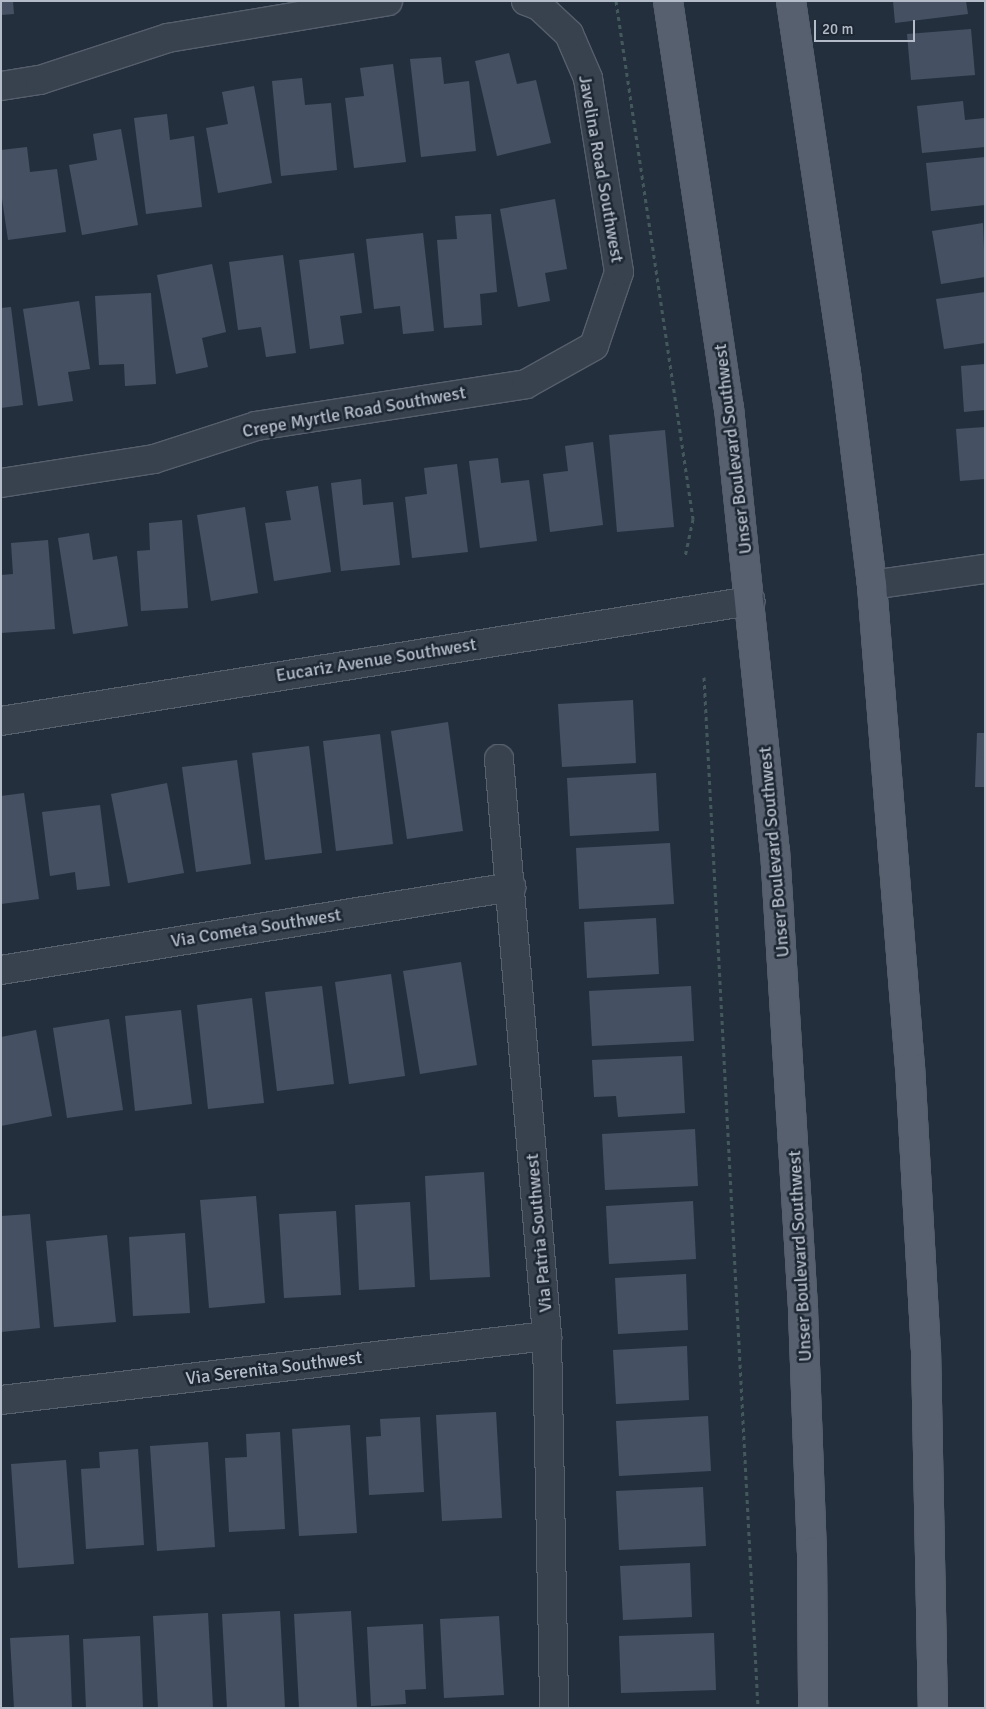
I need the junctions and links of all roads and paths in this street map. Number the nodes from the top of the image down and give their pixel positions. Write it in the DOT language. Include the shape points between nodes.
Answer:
graph roads {
  1 [pos="388,1"];
  2 [pos="526,1"];
  3 [pos="616,1"];
  4 [pos="668,1"];
  5 [pos="790,1"];
  6 [pos="1,86"];
  7 [pos="619,272"];
  8 [pos="1,483"];
  9 [pos="685,557"];
  10 [pos="985,568"];
  11 [pos="872,585"];
  12 [pos="750,601"];
  13 [pos="704,678"];
  14 [pos="1,721"];
  15 [pos="498,759"];
  16 [pos="511,887"];
  17 [pos="1,970"];
  18 [pos="547,1336"];
  19 [pos="1,1400"];
  20 [pos="554,1708"];
  21 [pos="758,1708"];
  22 [pos="813,1708"];
  23 [pos="933,1708"];
  1 -- 6 [label="street" via="168,38 40,80"];
  2 -- 7 [label="street, Javelina Road Southwest" via="539,6 569,34 588,78"];
  3 -- 9 [label="path" via="693,519"];
  4 -- 12 [label="main road, Unser Boulevard Southwest" via="729,408"];
  5 -- 11 [label="main road" via="846,373"];
  7 -- 8 [label="street, Crepe Myrtle Road Southwest" via="594,346 526,384 256,426 154,459"];
  10 -- 11 [label="street"];
  11 -- 23 [label="main road" via="910,1066 925,1330"];
  12 -- 14 [label="street, Eucariz Avenue Southwest"];
  12 -- 22 [label="main road, Unser Boulevard Southwest" via="775,850 790,1058 812,1552"];
  13 -- 21 [label="path"];
  15 -- 16 [label="street, Via Patria Southwest"];
  16 -- 17 [label="street, Via Cometa Southwest"];
  16 -- 18 [label="street, Via Patria Southwest"];
  18 -- 19 [label="street, Via Serenita Southwest"];
  18 -- 20 [label="street, Via Patria Southwest"];
}
